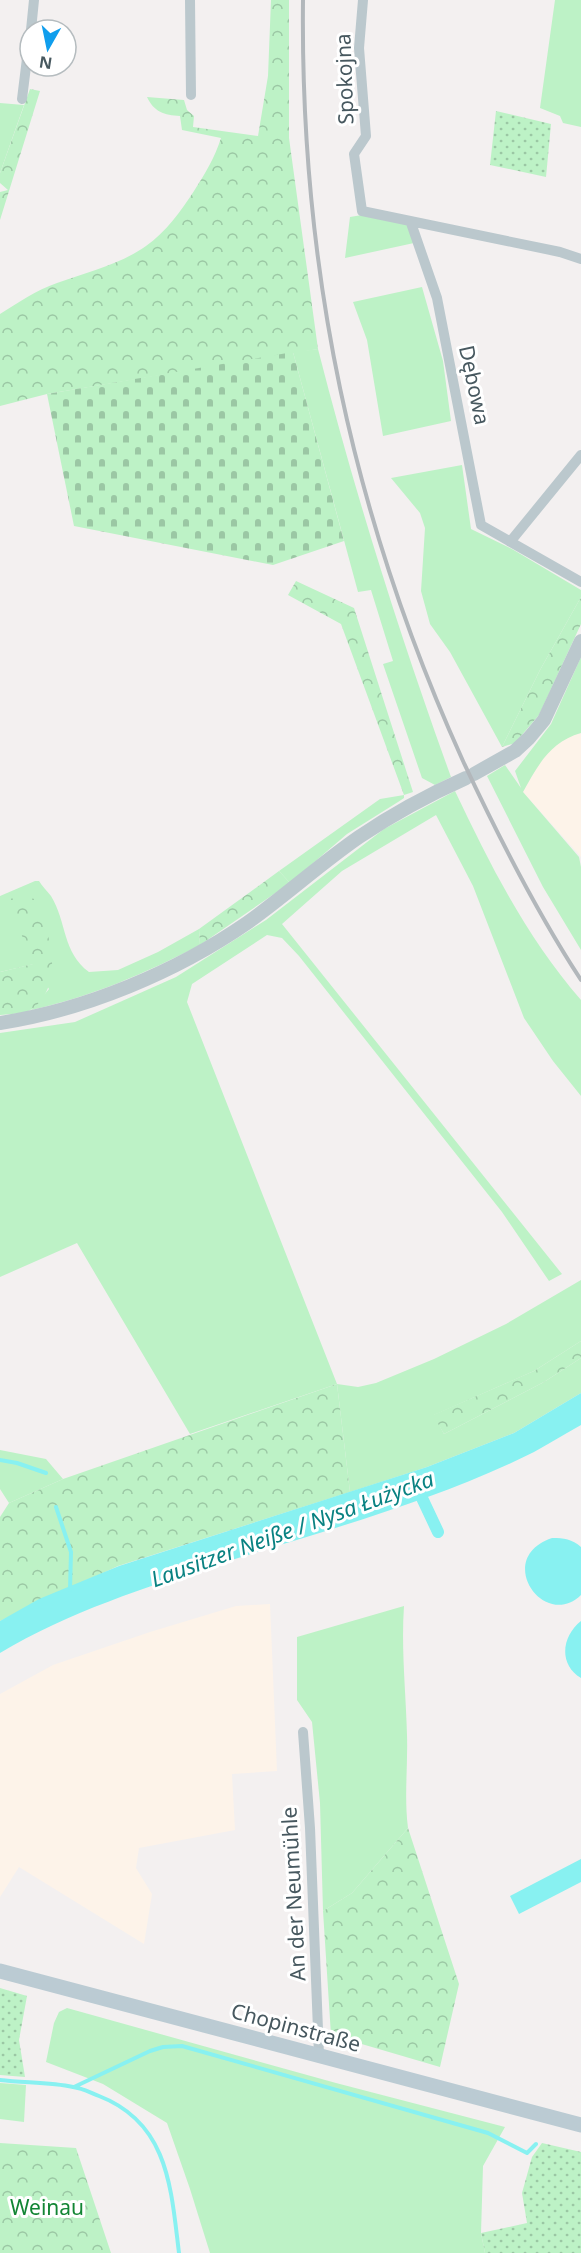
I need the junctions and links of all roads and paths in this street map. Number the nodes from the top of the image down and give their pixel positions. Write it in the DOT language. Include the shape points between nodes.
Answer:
graph roads {
  1 [pos="34,0"];
  2 [pos="190,0"];
  3 [pos="363,0"];
  4 [pos="32,18"];
  5 [pos="25,78"];
  6 [pos="191,95"];
  7 [pos="22,99"];
  8 [pos="411,223"];
  9 [pos="581,259"];
  10 [pos="581,454"];
  11 [pos="510,542"];
  12 [pos="581,582"];
  13 [pos="581,641"];
  14 [pos="0,1023"];
  15 [pos="303,1732"];
  16 [pos="0,1971"];
  17 [pos="319,2055"];
  18 [pos="581,2126"];
  1 -- 4 [label="street"];
  2 -- 6 [label="street"];
  3 -- 8 [label="street, Spokojna" via="359,48 366,136 354,154 362,211"];
  5 -- 7 [label="street"];
  8 -- 9 [label="street"];
  8 -- 11 [label="street, Dębowa" via="437,298 482,525"];
  10 -- 11 [label="street"];
  11 -- 12 [label="street, Dębowa"];
  13 -- 14 [label="street" via="544,720 515,751 421,798 358,838 246,923 183,961 110,993 33,1018"];
  15 -- 17 [label="street, An der Neumühle"];
  16 -- 17 [label="main road, Chopinstraße"];
  17 -- 18 [label="main road, Chopinstraße"];
}
